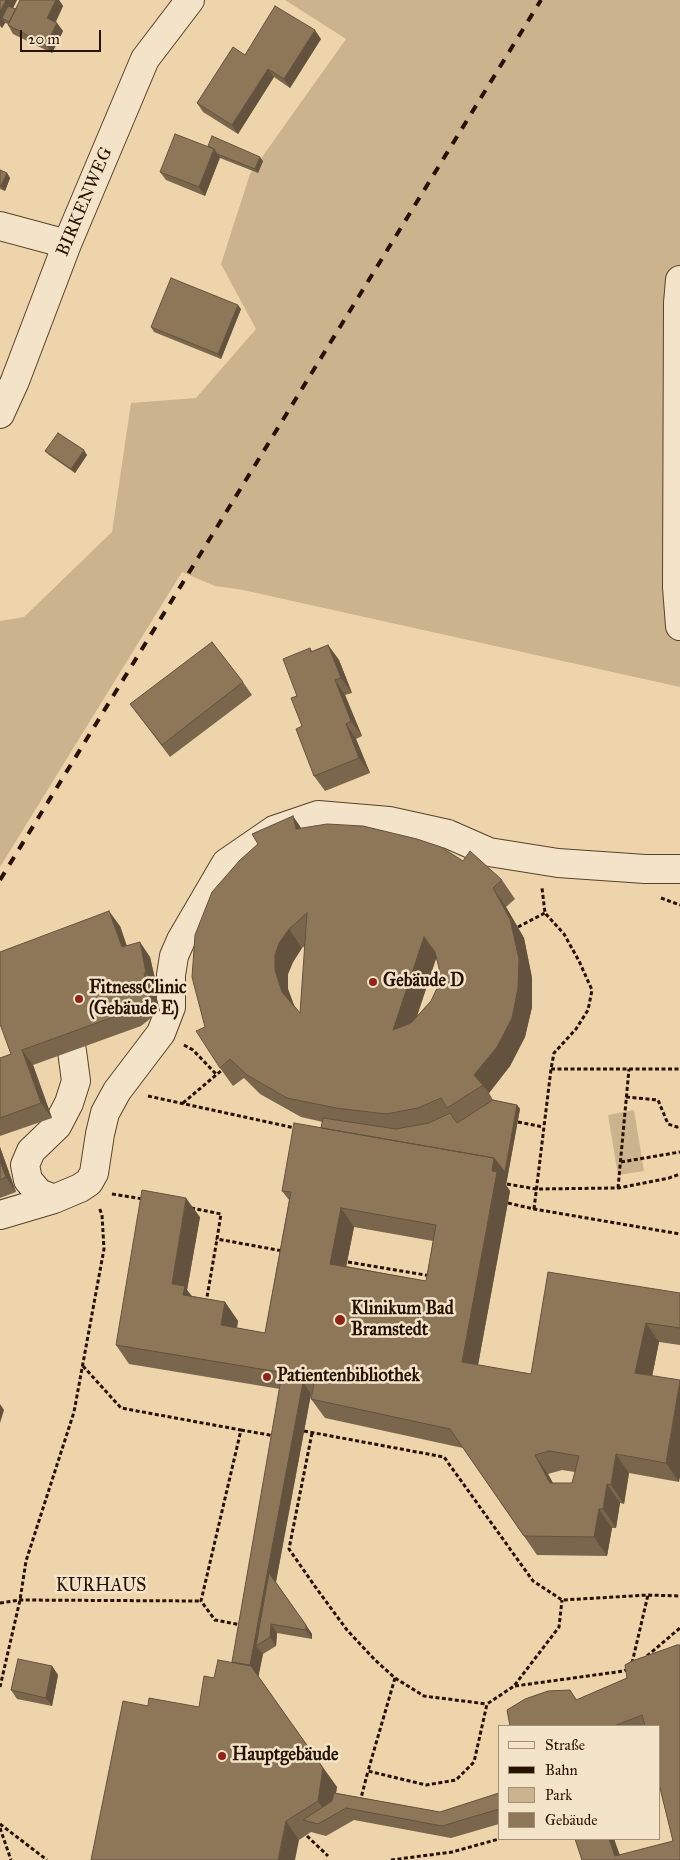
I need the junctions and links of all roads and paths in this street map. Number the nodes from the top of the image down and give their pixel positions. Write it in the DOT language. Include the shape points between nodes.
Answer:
graph roads {
  1 [pos="190,0"];
  2 [pos="0,226"];
  3 [pos="67,244"];
  4 [pos="680,280"];
  5 [pos="0,414"];
  6 [pos="680,626"];
  7 [pos="680,869"];
  8 [pos="543,898"];
  9 [pos="545,913"];
  10 [pos="518,927"];
  11 [pos="162,1032"];
  12 [pos="72,1051"];
  13 [pos="551,1069"];
  14 [pos="629,1069"];
  15 [pos="680,1069"];
  16 [pos="222,1070"];
  17 [pos="216,1075"];
  18 [pos="117,1091"];
  19 [pos="626,1097"];
  20 [pos="183,1103"];
  21 [pos="518,1122"];
  22 [pos="680,1126"];
  23 [pos="544,1127"];
  24 [pos="296,1128"];
  25 [pos="680,1152"];
  26 [pos="621,1162"];
  27 [pos="680,1174"];
  28 [pos="506,1184"];
  29 [pos="90,1186"];
  30 [pos="536,1188"];
  31 [pos="618,1188"];
  32 [pos="54,1199"];
  33 [pos="146,1200"];
  34 [pos="508,1203"];
  35 [pos="184,1207"];
  36 [pos="534,1209"];
  37 [pos="0,1215"];
  38 [pos="680,1234"];
  39 [pos="217,1239"];
  40 [pos="288,1251"];
  41 [pos="348,1262"];
  42 [pos="437,1277"];
  43 [pos="206,1305"];
  44 [pos="83,1365"];
  45 [pos="241,1430"];
  46 [pos="304,1431"];
  47 [pos="312,1433"];
  48 [pos="282,1438"];
  49 [pos="648,1595"];
  50 [pos="680,1596"];
  51 [pos="20,1600"];
  52 [pos="562,1600"];
  53 [pos="201,1601"];
  54 [pos="0,1603"];
  55 [pos="249,1627"];
  56 [pos="680,1628"];
  57 [pos="646,1657"];
  58 [pos="638,1662"];
  59 [pos="631,1667"];
  60 [pos="636,1672"];
  61 [pos="395,1678"];
  62 [pos="514,1686"];
  63 [pos="0,1687"];
  64 [pos="487,1704"];
  65 [pos="368,1771"];
  66 [pos="358,1808"];
  67 [pos="0,1824"];
  68 [pos="0,1828"];
  69 [pos="307,1836"];
  70 [pos="498,1839"];
  71 [pos="328,1856"];
  72 [pos="11,1860"];
  73 [pos="46,1860"];
  74 [pos="391,1860"];
  1 -- 3 [label="street, BIRKENWEG" via="145,59"];
  2 -- 3 [label="street"];
  3 -- 5 [label="street, BIRKENWEG"];
  4 -- 6 [label="street" via="676,587"];
  7 -- 11 [label="street" via="558,863 489,852 448,834 389,821 318,815 274,830 226,863 174,956 171,1007"];
  8 -- 9 [label="path"];
  9 -- 10 [label="path"];
  9 -- 13 [label="path" via="564,934 592,990 588,1010 576,1029 554,1052"];
  11 -- 17 [label="path" via="193,1050"];
  11 -- 18 [label="street"];
  12 -- 32 [label="street" via="76,1081 70,1103 57,1126 31,1151 25,1165 28,1180 39,1193"];
  13 -- 14 [label="path"];
  13 -- 23 [label="path"];
  14 -- 15 [label="path"];
  14 -- 19 [label="path"];
  16 -- 17 [label="path"];
  17 -- 20 [label="path"];
  18 -- 20 [label="path"];
  18 -- 29 [label="street" via="105,1113"];
  19 -- 22 [label="path" via="658,1100 668,1124"];
  19 -- 26 [label="path"];
  20 -- 24 [label="path"];
  21 -- 23 [label="path"];
  23 -- 30 [label="path"];
  25 -- 26 [label="path"];
  26 -- 31 [label="path"];
  27 -- 31 [label="path"];
  28 -- 30 [label="path"];
  29 -- 32 [label="street"];
  29 -- 33 [label="path"];
  29 -- 44 [label="path" via="102,1214 104,1249"];
  30 -- 31 [label="path"];
  30 -- 36 [label="path"];
  32 -- 37 [label="street"];
  34 -- 36 [label="path"];
  35 -- 39 [label="path" via="221,1214"];
  36 -- 38 [label="path"];
  39 -- 40 [label="path"];
  39 -- 43 [label="path"];
  41 -- 42 [label="path"];
  44 -- 45 [label="path" via="121,1408"];
  44 -- 51 [label="path" via="74,1412 26,1561"];
  45 -- 48 [label="path"];
  45 -- 53 [label="path"];
  46 -- 47 [label="path"];
  47 -- 52 [label="path" via="444,1457 533,1580"];
  47 -- 61 [label="path" via="289,1549 347,1630"];
  49 -- 50 [label="path"];
  49 -- 52 [label="path"];
  49 -- 59 [label="path"];
  51 -- 53 [label="path, KURHAUS"];
  51 -- 54 [label="path, KURHAUS"];
  51 -- 63 [label="path"];
  52 -- 62 [label="path" via="559,1627"];
  53 -- 55 [label="path" via="216,1620"];
  56 -- 57 [label="path"];
  58 -- 59 [label="path"];
  59 -- 60 [label="path"];
  59 -- 62 [label="path" via="624,1671"];
  61 -- 64 [label="path" via="424,1696"];
  61 -- 65 [label="path"];
  62 -- 64 [label="path"];
  64 -- 65 [label="path" via="474,1762 456,1780 426,1785"];
  65 -- 66 [label="path"];
  67 -- 73 [label="path"];
  68 -- 72 [label="path"];
  69 -- 71 [label="path"];
  70 -- 74 [label="path" via="452,1852"];
}
